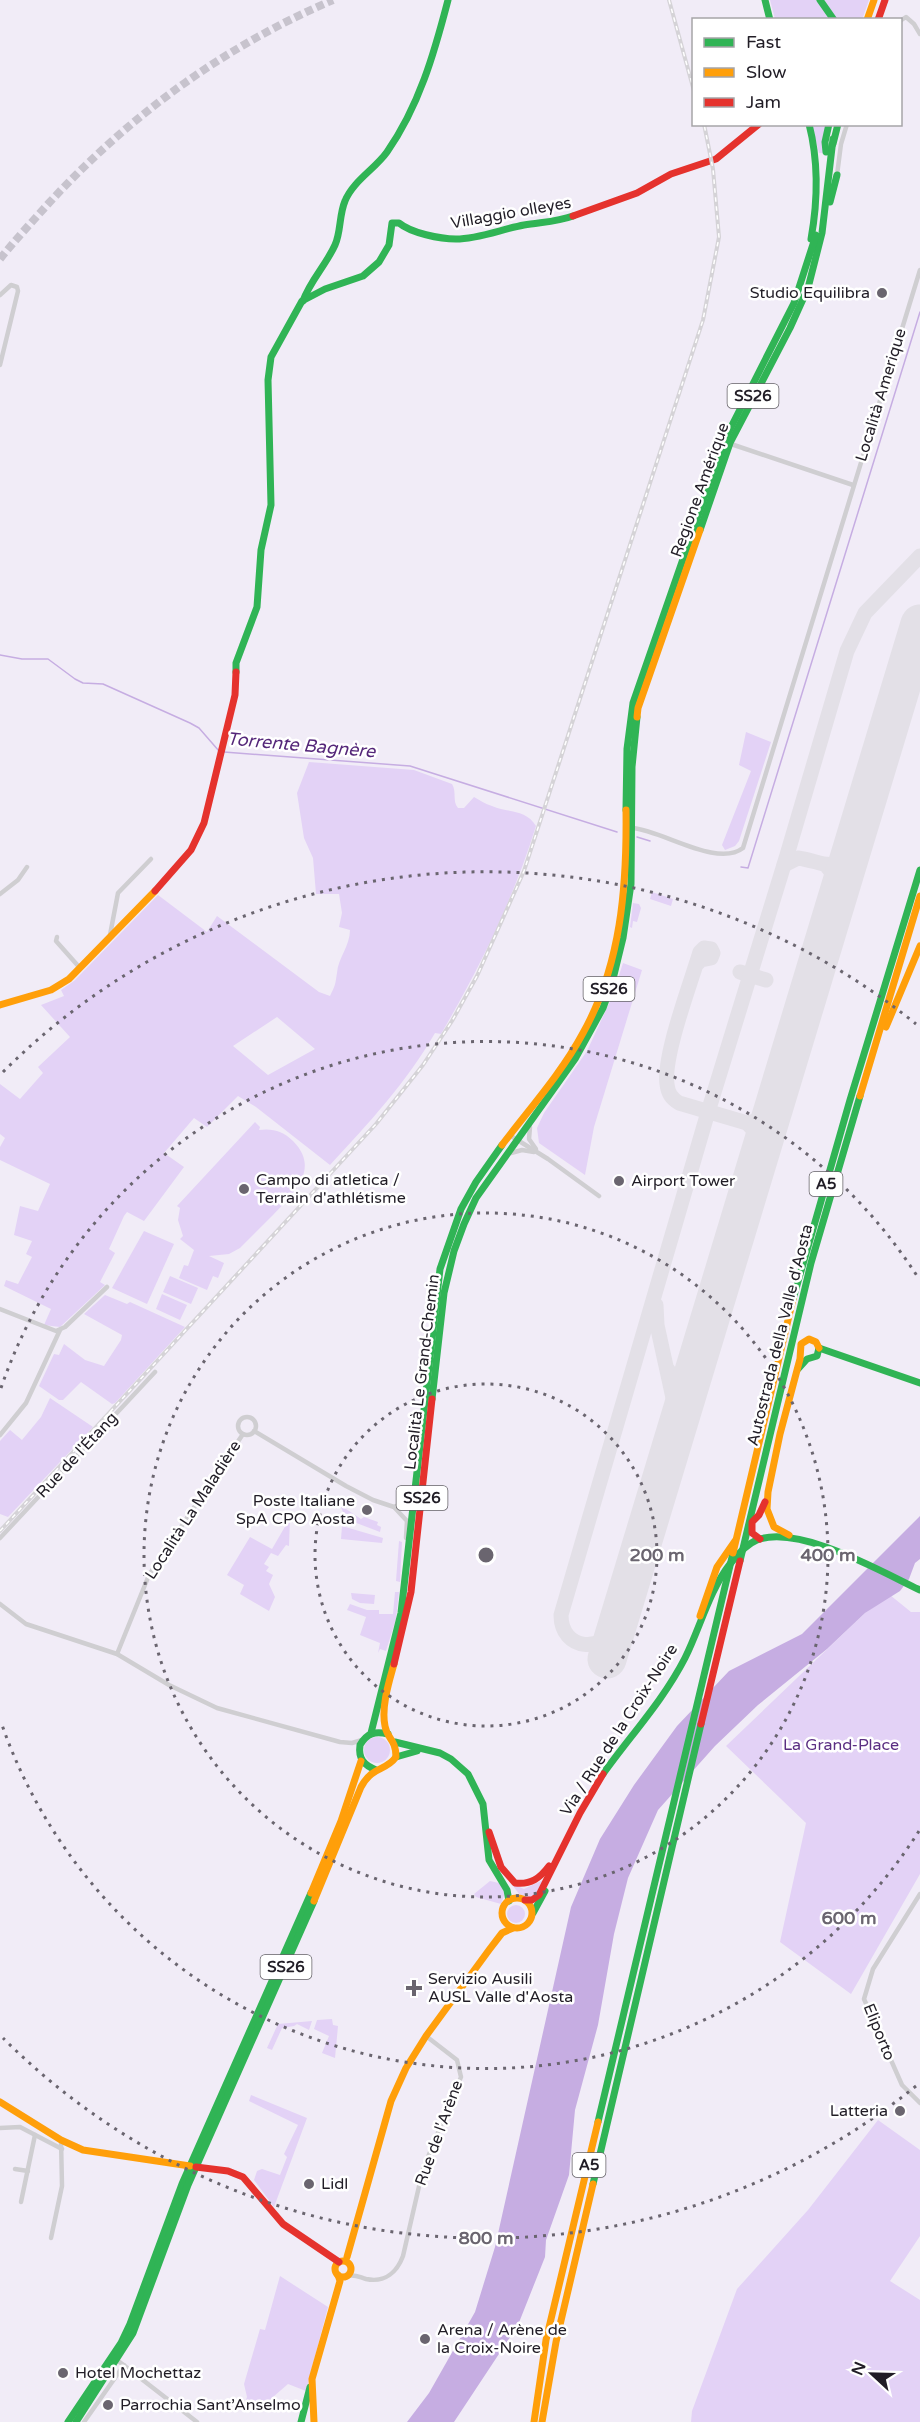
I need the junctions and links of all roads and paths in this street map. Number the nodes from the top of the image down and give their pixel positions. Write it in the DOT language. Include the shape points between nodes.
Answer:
graph roads {
  1 [pos="448,0"];
  2 [pos="765,0"];
  3 [pos="820,0"];
  4 [pos="874,0"];
  5 [pos="885,0"];
  6 [pos="770,18"];
  7 [pos="833,18"];
  8 [pos="868,18"];
  9 [pos="879,18"];
  10 [pos="902,20"];
  11 [pos="920,34"];
  12 [pos="757,126"];
  13 [pos="809,126"];
  14 [pos="833,126"];
  15 [pos="834,126"];
  16 [pos="846,126"];
  17 [pos="837,175"];
  18 [pos="819,247"];
  19 [pos="920,270"];
  20 [pos="803,279"];
  21 [pos="0,295"];
  22 [pos="303,301"];
  23 [pos="0,365"];
  24 [pos="727,442"];
  25 [pos="853,485"];
  26 [pos="632,828"];
  27 [pos="629,840"];
  28 [pos="150,859"];
  29 [pos="27,867"];
  30 [pos="920,870"];
  31 [pos="0,894"];
  32 [pos="920,896"];
  33 [pos="57,937"];
  34 [pos="110,938"];
  35 [pos="920,946"];
  36 [pos="80,968"];
  37 [pos="0,1005"];
  38 [pos="855,1112"];
  39 [pos="532,1119"];
  40 [pos="514,1137"];
  41 [pos="540,1154"];
  42 [pos="503,1159"];
  43 [pos="599,1196"];
  44 [pos="107,1287"];
  45 [pos="0,1309"];
  46 [pos="60,1330"];
  47 [pos="818,1352"];
  48 [pos="804,1357"];
  49 [pos="155,1372"];
  50 [pos="920,1383"];
  51 [pos="254,1431"];
  52 [pos="243,1434"];
  53 [pos="0,1435"];
  54 [pos="416,1475"];
  55 [pos="768,1492"];
  56 [pos="394,1507"];
  57 [pos="757,1517"];
  58 [pos="770,1519"];
  59 [pos="774,1527"];
  60 [pos="751,1528"];
  61 [pos="769,1536"];
  62 [pos="0,1538"];
  63 [pos="798,1538"];
  64 [pos="760,1539"];
  65 [pos="407,1562"];
  66 [pos="920,1590"];
  67 [pos="0,1604"];
  68 [pos="696,1634"];
  69 [pos="117,1654"];
  70 [pos="371,1733"];
  71 [pos="388,1734"];
  72 [pos="362,1740"];
  73 [pos="395,1742"];
  74 [pos="347,1743"];
  75 [pos="422,1750"];
  76 [pos="359,1753"];
  77 [pos="396,1757"];
  78 [pos="362,1761"];
  79 [pos="376,1770"];
  80 [pos="488,1830"];
  81 [pos="564,1841"];
  82 [pos="556,1858"];
  83 [pos="920,1894"];
  84 [pos="523,1899"];
  85 [pos="509,1901"];
  86 [pos="652,1908"];
  87 [pos="533,1914"];
  88 [pos="504,1921"];
  89 [pos="513,1928"];
  90 [pos="502,1933"];
  91 [pos="426,2036"];
  92 [pos="0,2102"];
  93 [pos="920,2103"];
  94 [pos="0,2128"];
  95 [pos="35,2134"];
  96 [pos="62,2140"];
  97 [pos="62,2150"];
  98 [pos="193,2166"];
  99 [pos="15,2169"];
  100 [pos="28,2172"];
  101 [pos="21,2202"];
  102 [pos="51,2238"];
  103 [pos="344,2269"];
  104 [pos="117,2360"];
  105 [pos="124,2365"];
  106 [pos="312,2379"];
  107 [pos="68,2422"];
  108 [pos="76,2422"];
  109 [pos="84,2422"];
  110 [pos="197,2422"];
  111 [pos="301,2422"];
  112 [pos="314,2422"];
  113 [pos="534,2422"];
  114 [pos="542,2422"];
  1 -- 22 [label="main road" via="433,58 416,101 386,153 345,200 335,245"];
  2 -- 6 [label="main road"];
  3 -- 7 [label="main road"];
  4 -- 8 [label="main road"];
  5 -- 9 [label="main road"];
  10 -- 11 [label="street" via="906,17"];
  12 -- 22 [label="main road, Villaggio olleyes" via="716,159 561,221 456,239 392,223 389,245 379,262 363,276"];
  13 -- 20 [label="main road" via="816,153 816,185"];
  14 -- 20 [label="main road" via="825,141 817,233"];
  15 -- 18 [label="main road, Regione Amérique / SS26"];
  16 -- 17 [label="street"];
  17 -- 18 [label="main road" via="827,228"];
  18 -- 24 [label="main road, Regione Amérique / SS26" via="808,288 789,331"];
  19 -- 25 [label="street, Località Amerique"];
  20 -- 24 [label="main road, Regione Amérique / SS26"];
  21 -- 23 [label="street" via="11,285 17,287"];
  22 -- 34 [label="main road" via="293,314 269,369 271,505 261,550 260,590 236,663 235,695 204,823 191,850"];
  24 -- 25 [label="street"];
  24 -- 26 [label="main road, Regione Amérique / SS26" via="638,708 633,745"];
  24 -- 27 [label="main road, Regione Amérique / SS26" via="633,703 624,761"];
  25 -- 26 [label="street, Località Amerique" via="743,848 729,854 712,853"];
  26 -- 27 [label="main road, Regione Amérique / SS26"];
  27 -- 39 [label="main road, Località Le Grand-Chemin / SS26" via="632,873 628,911 603,1008 575,1059"];
  27 -- 40 [label="main road, Località Le Grand-Chemin / SS26" via="622,903 610,964 597,1003 567,1061"];
  28 -- 34 [label="street" via="118,893"];
  29 -- 31 [label="street"];
  30 -- 86 [label="main road, A5" via="792,1302"];
  32 -- 38 [label="main road, A5"];
  33 -- 36 [label="street" via="56,941"];
  34 -- 36 [label="main road"];
  35 -- 38 [label="main road, A5"];
  36 -- 37 [label="main road" via="51,990"];
  38 -- 86 [label="main road, Autostrada della Valle d'Aosta / A5" via="811,1263"];
  39 -- 40 [label="main road, Località Le Grand-Chemin / SS26"];
  39 -- 41 [label="street" via="529,1138"];
  40 -- 41 [label="street"];
  40 -- 42 [label="main road, Località Le Grand-Chemin / SS26"];
  40 -- 54 [label="main road, Località Le Grand-Chemin / SS26" via="481,1176 461,1208 440,1269"];
  41 -- 42 [label="street" via="516,1150"];
  41 -- 43 [label="street"];
  42 -- 71 [label="main road, Località Le Grand-Chemin / SS26" via="465,1218 446,1280 408,1616 385,1707"];
  44 -- 46 [label="street"];
  45 -- 46 [label="street" via="46,1329"];
  46 -- 53 [label="street" via="26,1403"];
  47 -- 48 [label="main road"];
  47 -- 48 [label="main road" via="814,1341 804,1340 799,1346"];
  47 -- 50 [label="main road"];
  48 -- 55 [label="main road" via="795,1373"];
  49 -- 62 [label="street, Rue de l'Étang"];
  51 -- 52 [label="street"];
  51 -- 52 [label="street" via="254,1420 246,1418 238,1426"];
  51 -- 56 [label="street, Località La Maladière" via="346,1486"];
  52 -- 69 [label="street, Località La Maladière" via="149,1575"];
  54 -- 56 [label="street" via="407,1501"];
  54 -- 65 [label="main road, Località Le Grand-Chemin / SS26"];
  55 -- 57 [label="main road"];
  55 -- 58 [label="main road"];
  56 -- 65 [label="street" via="407,1521"];
  57 -- 58 [label="main road"];
  57 -- 60 [label="main road"];
  58 -- 59 [label="main road"];
  59 -- 61 [label="main road"];
  59 -- 63 [label="main road"];
  60 -- 64 [label="main road"];
  60 -- 68 [label="main road, Via / Rue de la Croix-Noire" via="719,1559"];
  61 -- 63 [label="main road"];
  61 -- 64 [label="main road"];
  63 -- 66 [label="main road"];
  64 -- 68 [label="main road, Via / Rue de la Croix-Noire" via="721,1574"];
  65 -- 70 [label="main road, Località Le Grand-Chemin / SS26" via="401,1613"];
  67 -- 69 [label="street" via="26,1624"];
  68 -- 81 [label="main road, Via / Rue de la Croix-Noire" via="672,1681 617,1753"];
  69 -- 74 [label="street" via="217,1708"];
  70 -- 71 [label="main road"];
  70 -- 72 [label="main road"];
  71 -- 73 [label="main road"];
  72 -- 74 [label="street"];
  72 -- 76 [label="main road"];
  73 -- 75 [label="main road"];
  73 -- 77 [label="main road"];
  74 -- 76 [label="street"];
  75 -- 77 [label="main road"];
  75 -- 80 [label="main road" via="452,1759 470,1774 480,1794"];
  76 -- 78 [label="main road"];
  77 -- 79 [label="main road" via="387,1767"];
  78 -- 79 [label="main road"];
  78 -- 98 [label="main road, SS26" via="314,1886"];
  79 -- 98 [label="main road, SS26" via="359,1790 304,1927"];
  80 -- 82 [label="main road" via="501,1867 515,1883 540,1878"];
  80 -- 84 [label="main road" via="498,1869"];
  80 -- 85 [label="main road" via="491,1868 507,1891"];
  81 -- 82 [label="main road, Via / Rue de la Croix-Noire"];
  81 -- 87 [label="main road, Via / Rue de la Croix-Noire"];
  82 -- 84 [label="main road, Via / Rue de la Croix-Noire" via="539,1894 532,1900"];
  83 -- 93 [label="street, Eliporto" via="873,1970 864,1999 902,2085"];
  84 -- 85 [label="main road"];
  84 -- 87 [label="main road"];
  85 -- 88 [label="main road" via="502,1912"];
  86 -- 113 [label="main road, A5" via="546,2340"];
  86 -- 114 [label="main road, A5" via="556,2342"];
  87 -- 89 [label="main road" via="526,1926"];
  88 -- 89 [label="main road"];
  88 -- 90 [label="main road"];
  89 -- 90 [label="main road"];
  90 -- 91 [label="main road"];
  91 -- 103 [label="main road" via="392,2099"];
  91 -- 103 [label="street, Rue de l'Arène" via="458,2060 461,2077 423,2169 398,2268 390,2276 369,2280"];
  92 -- 96 [label="main road"];
  94 -- 95 [label="street" via="20,2127"];
  95 -- 97 [label="street"];
  95 -- 100 [label="street"];
  96 -- 97 [label="street"];
  96 -- 98 [label="main road" via="84,2150"];
  97 -- 102 [label="street" via="62,2186"];
  98 -- 103 [label="main road" via="243,2177 283,2224"];
  98 -- 104 [label="main road" via="143,2310"];
  98 -- 107 [label="main road, SS26" via="167,2222 130,2324"];
  99 -- 100 [label="street"];
  100 -- 101 [label="street"];
  103 -- 106 [label="main road"];
  104 -- 105 [label="street"];
  104 -- 108 [label="main road"];
  105 -- 109 [label="street"];
  105 -- 110 [label="street"];
  106 -- 111 [label="main road"];
  106 -- 112 [label="main road"];
}
